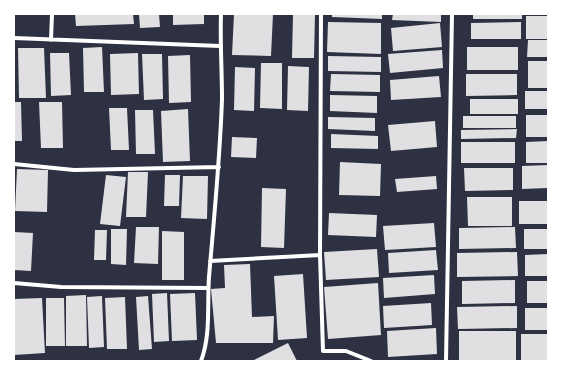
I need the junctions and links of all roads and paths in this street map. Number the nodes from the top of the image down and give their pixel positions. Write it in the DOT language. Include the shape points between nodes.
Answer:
graph roads {
  1 [pos="52,14"];
  2 [pos="222,14"];
  3 [pos="321,14"];
  4 [pos="452,14"];
  5 [pos="14,38"];
  6 [pos="51,40"];
  7 [pos="220,46"];
  8 [pos="14,164"];
  9 [pos="219,167"];
  10 [pos="320,256"];
  11 [pos="210,261"];
  12 [pos="14,283"];
  13 [pos="208,288"];
  14 [pos="201,361"];
  15 [pos="371,361"];
  16 [pos="446,361"];
  1 -- 6 [label="street"];
  2 -- 7 [label="street"];
  3 -- 10 [label="street"];
  4 -- 16 [label="street"];
  5 -- 6 [label="street"];
  6 -- 7 [label="street"];
  7 -- 9 [label="street" via="222,97"];
  8 -- 9 [label="street" via="74,170"];
  9 -- 11 [label="street"];
  10 -- 11 [label="street"];
  10 -- 15 [label="street" via="322,351 346,351"];
  11 -- 13 [label="street"];
  12 -- 13 [label="street" via="61,287"];
  13 -- 14 [label="street" via="206,347"];
}
